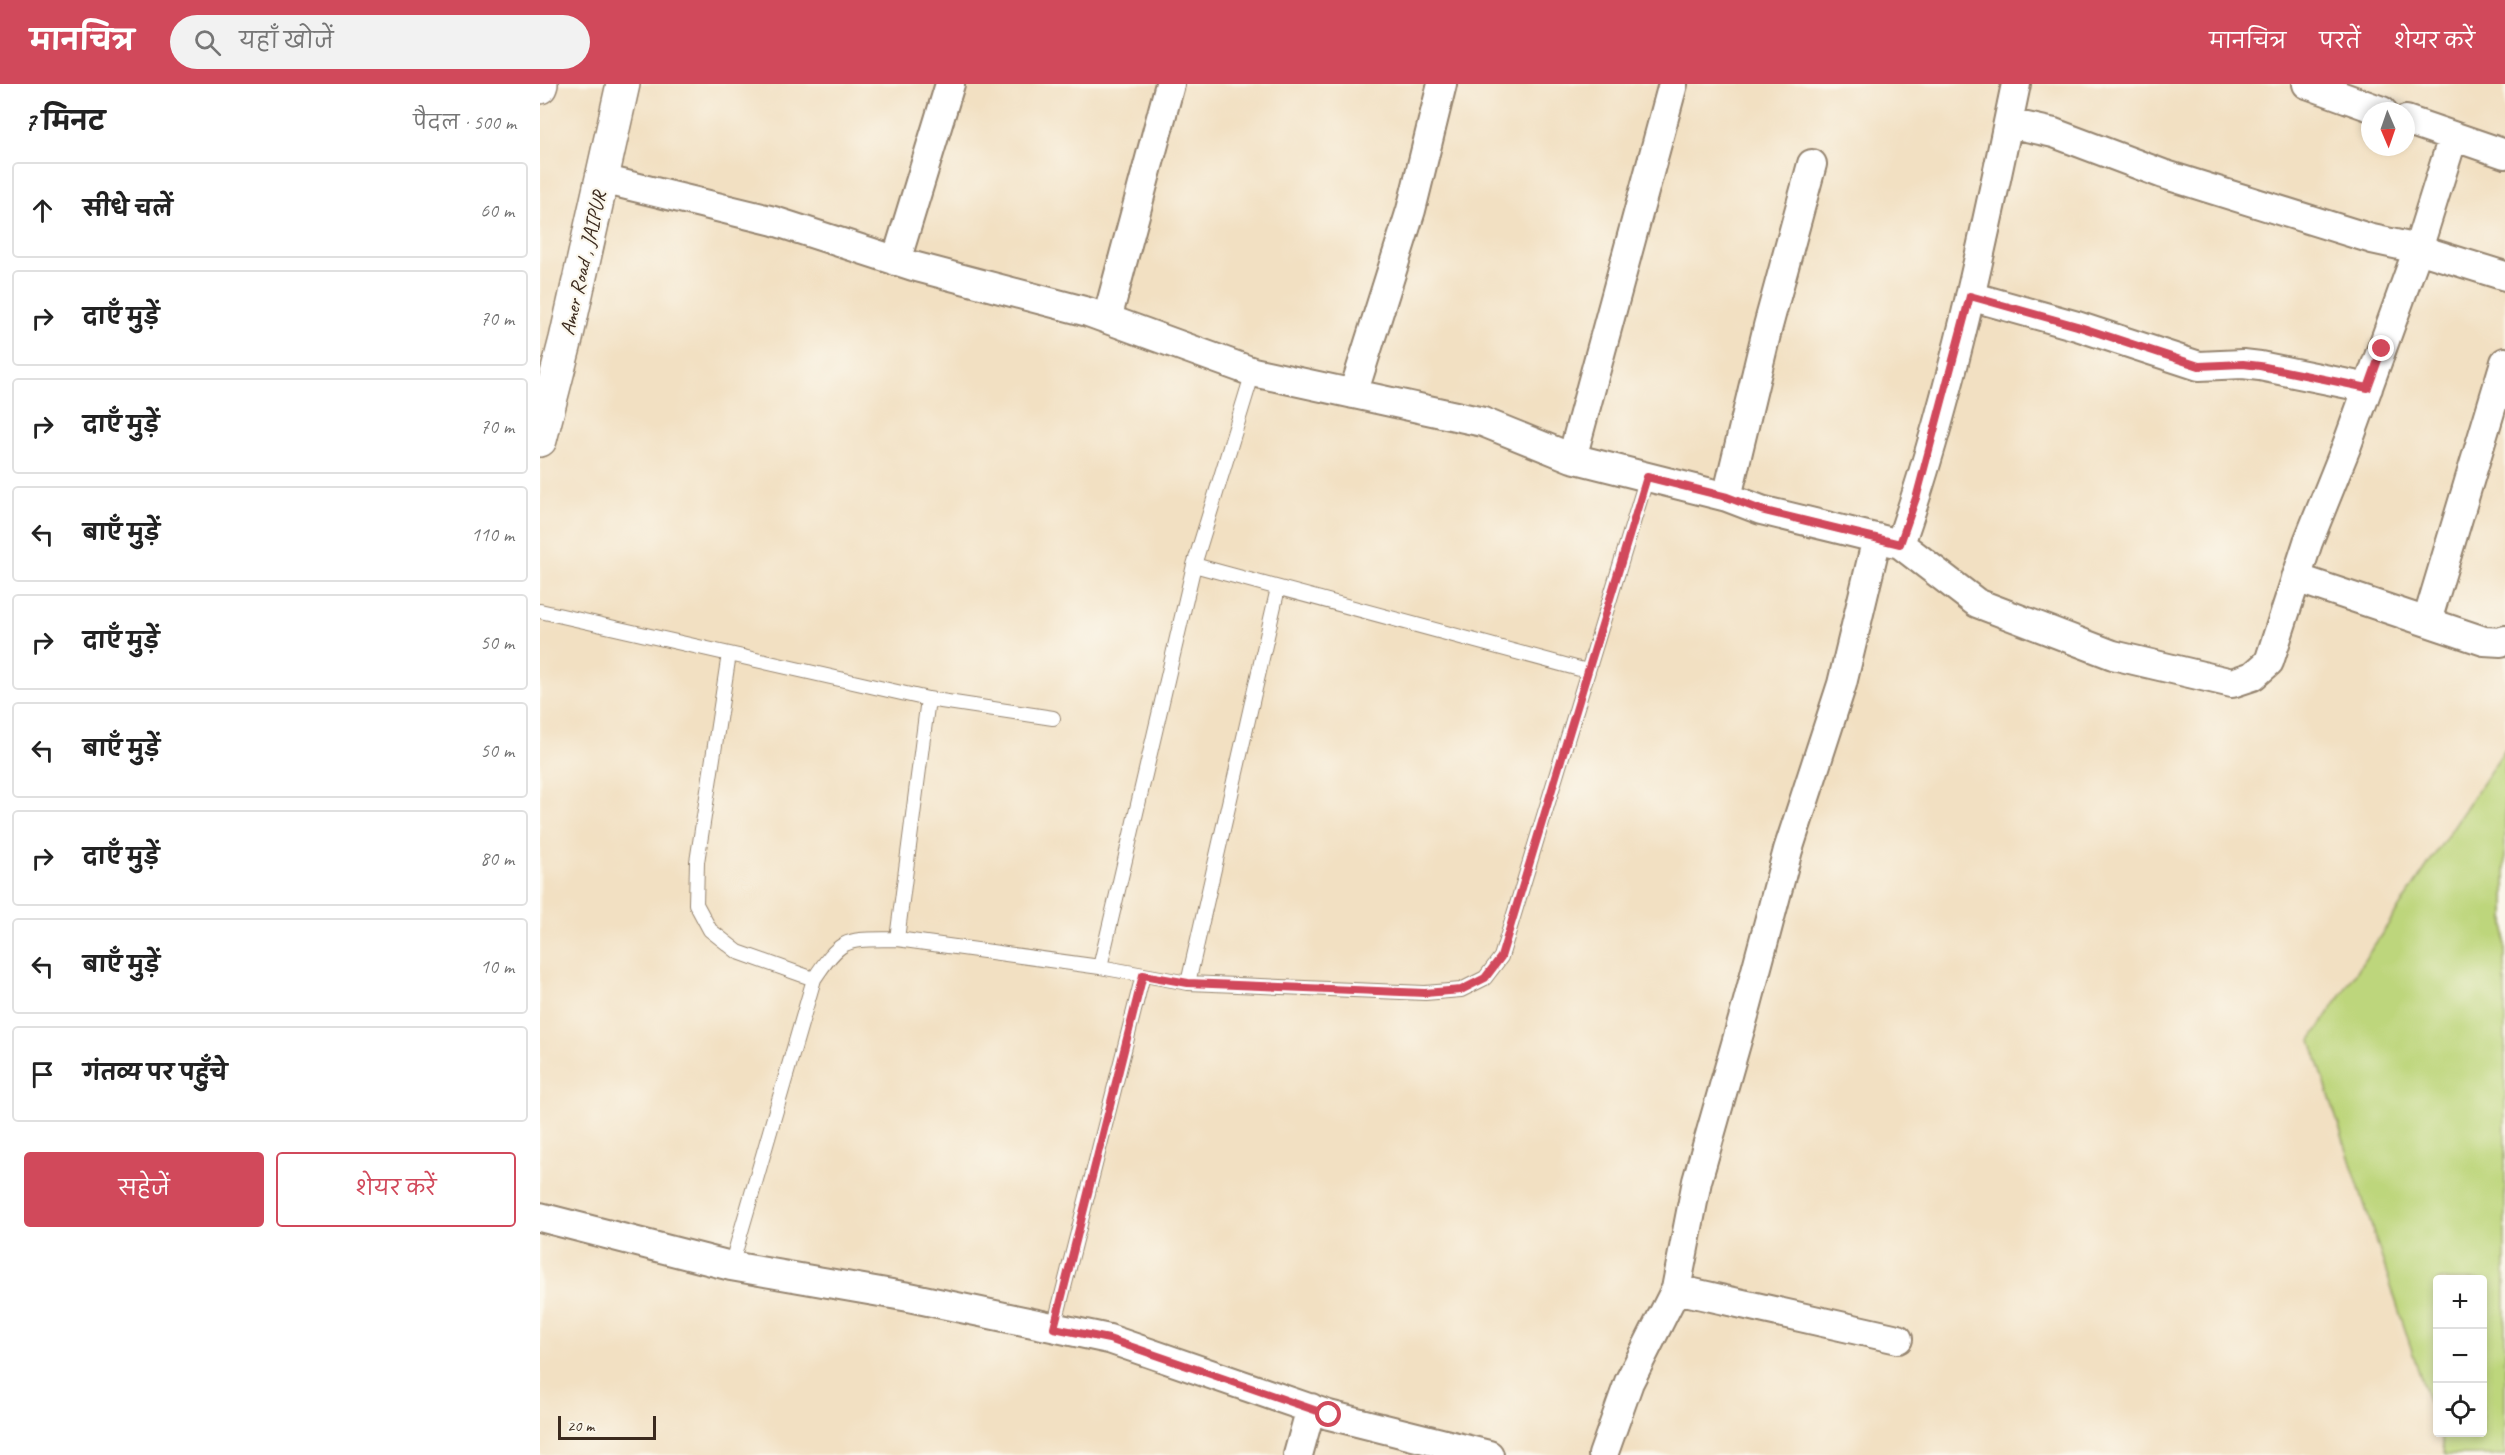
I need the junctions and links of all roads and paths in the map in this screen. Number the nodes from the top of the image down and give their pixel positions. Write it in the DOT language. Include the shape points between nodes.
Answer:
graph roads {
  1 [pos="623,84"];
  2 [pos="950,84"];
  3 [pos="1170,84"];
  4 [pos="1442,84"];
  5 [pos="1673,84"];
  6 [pos="2016,84"];
  7 [pos="2307,84"];
  8 [pos="2361,103"];
  9 [pos="2008,123"];
  10 [pos="2415,123"];
  11 [pos="2452,137"];
  12 [pos="2505,154"];
  13 [pos="1812,164"];
  14 [pos="602,179"];
  15 [pos="2418,249"];
  16 [pos="896,261"];
  17 [pos="2505,276"];
  18 [pos="1970,296"];
  19 [pos="1107,319"];
  20 [pos="2505,362"];
  21 [pos="1253,372"];
  22 [pos="2368,388"];
  23 [pos="1353,394"];
  24 [pos="540,440"];
  25 [pos="1572,458"];
  26 [pos="1647,477"];
  27 [pos="1727,497"];
  28 [pos="1888,541"];
  29 [pos="1194,565"];
  30 [pos="2296,578"];
  31 [pos="1278,588"];
  32 [pos="540,610"];
  33 [pos="2427,621"];
  34 [pos="2505,640"];
  35 [pos="729,654"];
  36 [pos="1587,671"];
  37 [pos="928,699"];
  38 [pos="1053,718"];
  39 [pos="897,939"];
  40 [pos="1100,968"];
  41 [pos="1143,975"];
  42 [pos="814,979"];
  43 [pos="1188,983"];
  44 [pos="540,1217"];
  45 [pos="731,1266"];
  46 [pos="1676,1289"];
  47 [pos="1054,1328"];
  48 [pos="1898,1339"];
  49 [pos="1311,1408"];
  50 [pos="1298,1455"];
  51 [pos="1489,1455"];
  52 [pos="1603,1455"];
  1 -- 14 [label="main road, Amer Road , JAIPUR"];
  2 -- 16 [label="street"];
  3 -- 19 [label="street"];
  4 -- 23 [label="street" via="1410,210"];
  5 -- 25 [label="street"];
  6 -- 9 [label="street"];
  7 -- 8 [label="street"];
  9 -- 15 [label="street" via="2054,134 2163,174 2372,239"];
  9 -- 18 [label="street"];
  10 -- 11 [label="street"];
  11 -- 12 [label="street"];
  11 -- 15 [label="street"];
  13 -- 27 [label="street"];
  14 -- 16 [label="street" via="774,222"];
  14 -- 24 [label="main road, Amer Road , JAIPUR"];
  15 -- 17 [label="street"];
  15 -- 22 [label="street"];
  16 -- 19 [label="street"];
  18 -- 22 [label="street" via="2199,366 2260,366"];
  18 -- 28 [label="street" via="1917,495"];
  19 -- 21 [label="street"];
  20 -- 33 [label="street"];
  21 -- 23 [label="street"];
  21 -- 29 [label="lane"];
  22 -- 30 [label="street"];
  23 -- 25 [label="street" via="1483,422"];
  25 -- 26 [label="street"];
  26 -- 27 [label="street"];
  26 -- 36 [label="lane"];
  27 -- 28 [label="street" via="1761,510"];
  28 -- 30 [label="street" via="1977,603 2113,655 2232,683 2253,676 2269,662"];
  28 -- 46 [label="street" via="1788,850 1697,1181"];
  29 -- 31 [label="lane"];
  29 -- 40 [label="lane"];
  30 -- 33 [label="street"];
  31 -- 36 [label="lane"];
  31 -- 43 [label="lane"];
  32 -- 35 [label="lane"];
  33 -- 34 [label="street" via="2484,640"];
  35 -- 37 [label="lane"];
  35 -- 42 [label="lane" via="697,862 696,904 710,930 738,952"];
  36 -- 43 [label="lane" via="1501,957 1485,978 1461,990 1425,993"];
  37 -- 38 [label="lane"];
  37 -- 39 [label="lane"];
  39 -- 40 [label="lane"];
  39 -- 42 [label="lane" via="843,944 832,952"];
  40 -- 41 [label="lane"];
  41 -- 43 [label="lane"];
  41 -- 47 [label="lane"];
  42 -- 45 [label="lane"];
  44 -- 45 [label="street"];
  45 -- 47 [label="street" via="909,1297"];
  46 -- 48 [label="street"];
  46 -- 52 [label="street" via="1629,1382"];
  47 -- 49 [label="street" via="1109,1339"];
  49 -- 50 [label="street"];
  49 -- 51 [label="street"];
}
